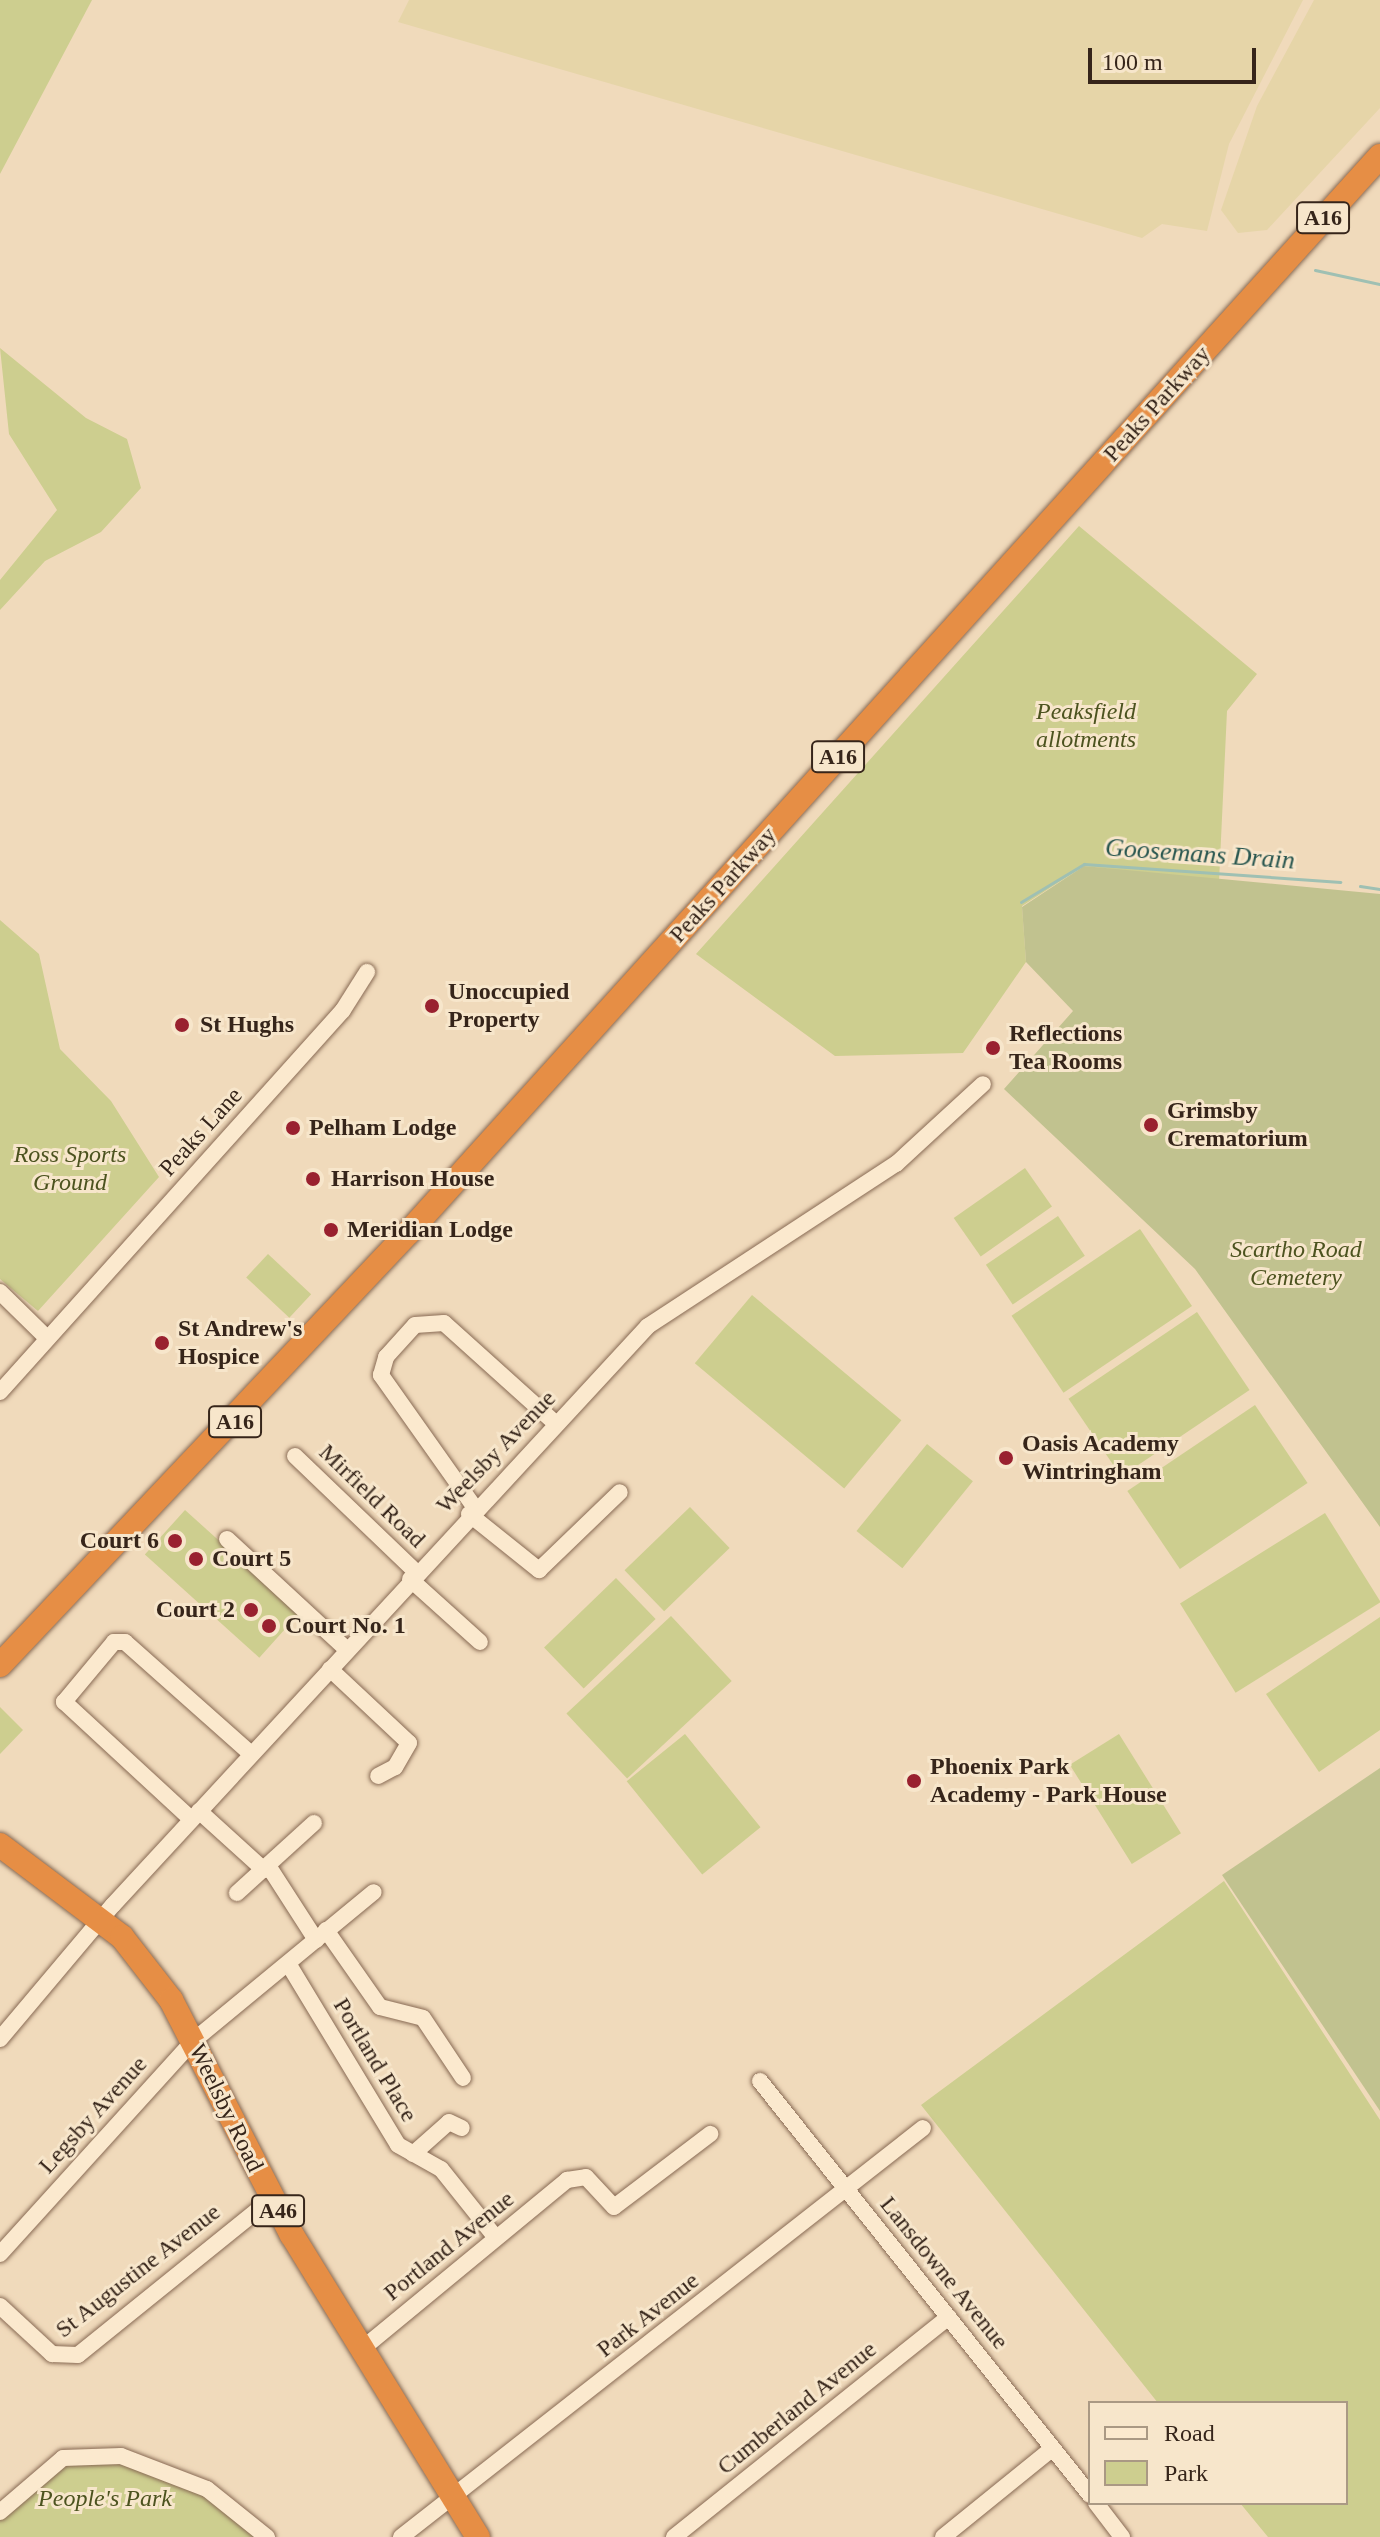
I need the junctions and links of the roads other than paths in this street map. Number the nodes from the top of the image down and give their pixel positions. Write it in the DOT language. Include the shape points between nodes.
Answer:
graph roads {
  1 [pos="1380,156"];
  2 [pos="367,972"];
  3 [pos="983,1084"];
  4 [pos="0,1292"];
  5 [pos="47,1338"];
  6 [pos="0,1392"];
  7 [pos="556,1424"];
  8 [pos="295,1456"];
  9 [pos="620,1492"];
  10 [pos="472,1511"];
  11 [pos="227,1539"];
  12 [pos="413,1575"];
  13 [pos="60,1609"];
  14 [pos="480,1642"];
  15 [pos="346,1649"];
  16 [pos="0,1665"];
  17 [pos="330,1669"];
  18 [pos="0,1684"];
  19 [pos="251,1754"];
  20 [pos="378,1776"];
  21 [pos="195,1815"];
  22 [pos="314,1823"];
  23 [pos="0,1845"];
  24 [pos="267,1868"];
  25 [pos="374,1892"];
  26 [pos="237,1893"];
  27 [pos="105,1922"];
  28 [pos="321,1935"];
  29 [pos="289,1965"];
  30 [pos="0,2039"];
  31 [pos="193,2041"];
  32 [pos="463,2078"];
  33 [pos="760,2081"];
  34 [pos="462,2128"];
  35 [pos="923,2128"];
  36 [pos="710,2134"];
  37 [pos="413,2154"];
  38 [pos="846,2189"];
  39 [pos="271,2199"];
  40 [pos="496,2238"];
  41 [pos="0,2254"];
  42 [pos="0,2306"];
  43 [pos="949,2317"];
  44 [pos="362,2349"];
  45 [pos="1053,2448"];
  46 [pos="1088,2492"];
  47 [pos="454,2500"];
  48 [pos="1098,2505"];
  49 [pos="0,2512"];
  50 [pos="267,2537"];
  51 [pos="401,2537"];
  52 [pos="478,2537"];
  53 [pos="674,2537"];
  54 [pos="943,2537"];
  55 [pos="1122,2537"];
  1 -- 13 [label="highway, Peaks Parkway / A16"];
  2 -- 5 [label="street, Peaks Lane" via="343,1010"];
  3 -- 7 [label="street, Weelsby Avenue" via="896,1164 683,1297"];
  4 -- 5 [label="street"];
  5 -- 6 [label="street, Peaks Lane"];
  7 -- 10 [label="street, Weelsby Avenue"];
  7 -- 10 [label="street" via="444,1323 415,1325 386,1357 381,1375"];
  8 -- 12 [label="street, Mirfield Road"];
  9 -- 10 [label="street" via="539,1570"];
  10 -- 12 [label="street, Weelsby Avenue"];
  11 -- 15 [label="street"];
  12 -- 14 [label="street, Mirfield Road"];
  12 -- 15 [label="street, Weelsby Avenue"];
  13 -- 16 [label="highway, Peaks Parkway / A16"];
  13 -- 18 [label="highway, Peaks Parkway / A16"];
  15 -- 17 [label="street, Weelsby Avenue"];
  17 -- 19 [label="street, Weelsby Avenue"];
  17 -- 20 [label="street" via="409,1743 395,1767"];
  19 -- 21 [label="street, Weelsby Avenue"];
  19 -- 21 [label="street" via="125,1642 114,1642 64,1702"];
  21 -- 24 [label="street"];
  21 -- 27 [label="street, Weelsby Avenue"];
  22 -- 24 [label="street"];
  23 -- 27 [label="highway, Weelsby Road / A46"];
  24 -- 26 [label="street"];
  24 -- 28 [label="street"];
  25 -- 28 [label="street, Legsby Avenue"];
  27 -- 30 [label="street, Weelsby Avenue"];
  27 -- 31 [label="highway, Weelsby Road / A46" via="150,1971"];
  28 -- 29 [label="street, Legsby Avenue"];
  28 -- 32 [label="street" via="380,2007 423,2018"];
  29 -- 31 [label="street, Legsby Avenue"];
  29 -- 37 [label="street, Portland Place" via="398,2145"];
  31 -- 39 [label="highway, Weelsby Road / A46"];
  31 -- 41 [label="street, Legsby Avenue"];
  33 -- 38 [label="street, Lansdowne Avenue"];
  34 -- 37 [label="street" via="449,2122"];
  35 -- 38 [label="street, Park Avenue"];
  36 -- 40 [label="street, Portland Avenue" via="614,2207 586,2177 567,2180"];
  37 -- 40 [label="street, Portland Place" via="441,2169"];
  38 -- 43 [label="street, Lansdowne Avenue"];
  38 -- 47 [label="street, Park Avenue"];
  39 -- 42 [label="street, St Augustine Avenue" via="78,2355 52,2354"];
  39 -- 44 [label="highway, Weelsby Road / A46"];
  40 -- 44 [label="street, Portland Avenue"];
  43 -- 45 [label="street, Lansdowne Avenue"];
  43 -- 53 [label="street, Cumberland Avenue"];
  44 -- 47 [label="highway, Weelsby Road / A46"];
  45 -- 46 [label="street, Lansdowne Avenue"];
  45 -- 54 [label="street"];
  47 -- 51 [label="street, Park Avenue"];
  47 -- 52 [label="highway, Weelsby Road / A46"];
  48 -- 55 [label="street"];
  49 -- 50 [label="street" via="63,2458 121,2456 200,2484"];
}
